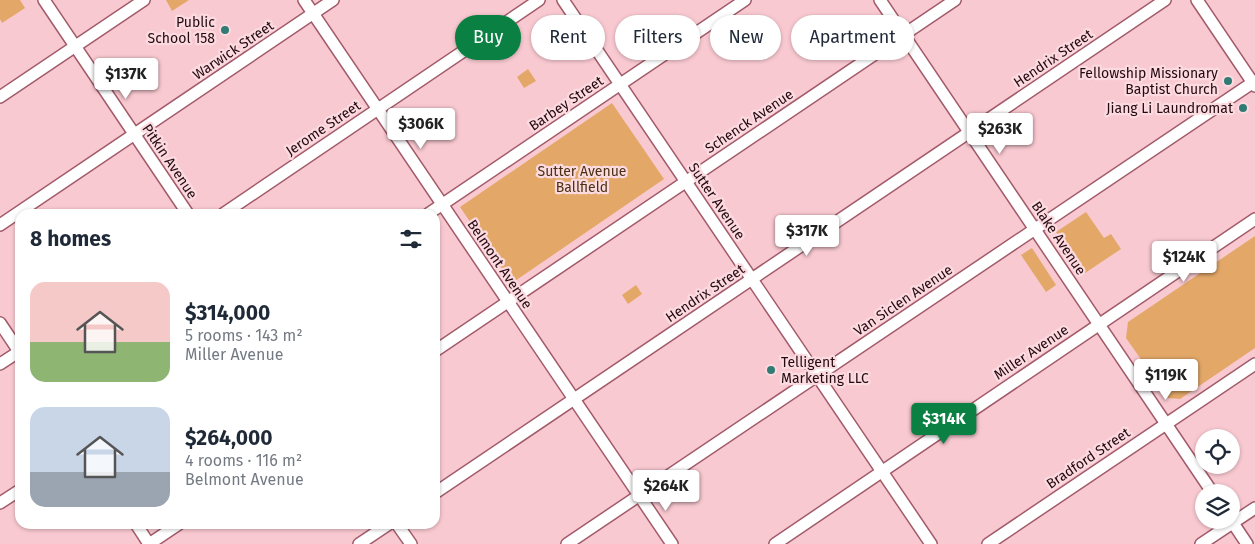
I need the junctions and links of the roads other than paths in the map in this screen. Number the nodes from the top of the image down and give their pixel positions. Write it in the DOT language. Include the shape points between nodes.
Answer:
graph roads {
  1 [pos="44,0"];
  2 [pos="144,0"];
  3 [pos="304,0"];
  4 [pos="334,0"];
  5 [pos="539,0"];
  6 [pos="563,0"];
  7 [pos="745,0"];
  8 [pos="880,0"];
  9 [pos="955,0"];
  10 [pos="1165,0"];
  11 [pos="1197,0"];
  12 [pos="314,13"];
  13 [pos="890,15"];
  14 [pos="914,28"];
  15 [pos="75,47"];
  16 [pos="914,51"];
  17 [pos="866,60"];
  18 [pos="1254,83"];
  19 [pos="620,84"];
  20 [pos="0,97"];
  21 [pos="378,110"];
  22 [pos="969,132"];
  23 [pos="134,134"];
  24 [pos="686,182"];
  25 [pos="442,204"];
  26 [pos="24,209"];
  27 [pos="185,209"];
  28 [pos="230,209"];
  29 [pos="435,209"];
  30 [pos="15,215"];
  31 [pos="1255,219"];
  32 [pos="0,225"];
  33 [pos="1035,230"];
  34 [pos="752,279"];
  35 [pos="508,302"];
  36 [pos="0,323"];
  37 [pos="1098,324"];
  38 [pos="15,345"];
  39 [pos="440,348"];
  40 [pos="15,355"];
  41 [pos="0,364"];
  42 [pos="1255,364"];
  43 [pos="817,376"];
  44 [pos="574,400"];
  45 [pos="1165,424"];
  46 [pos="882,471"];
  47 [pos="1206,484"];
  48 [pos="440,490"];
  49 [pos="15,493"];
  50 [pos="639,495"];
  51 [pos="0,503"];
  52 [pos="1255,508"];
  53 [pos="1240,516"];
  54 [pos="139,529"];
  55 [pos="172,529"];
  56 [pos="382,529"];
  57 [pos="400,529"];
  58 [pos="1221,529"];
  59 [pos="1237,529"];
  60 [pos="149,544"];
  61 [pos="359,544"];
  62 [pos="411,544"];
  63 [pos="567,544"];
  64 [pos="672,544"];
  65 [pos="775,544"];
  66 [pos="931,544"];
  67 [pos="988,544"];
  68 [pos="1201,544"];
  69 [pos="1247,544"];
  1 -- 15 [label="street, Pitkin Avenue"];
  2 -- 15 [label="street"];
  3 -- 12 [label="street, Belmont Avenue"];
  4 -- 12 [label="street, Warwick Street"];
  5 -- 21 [label="street, Jerome Street"];
  6 -- 19 [label="street, Sutter Avenue"];
  7 -- 19 [label="street, Barbey Street"];
  8 -- 13 [label="street, Blake Avenue"];
  9 -- 14 [label="street, Schenck Avenue"];
  10 -- 22 [label="street, Hendrix Street"];
  11 -- 18 [label="street"];
  12 -- 21 [label="street, Belmont Avenue"];
  12 -- 23 [label="street, Warwick Street"];
  15 -- 20 [label="street"];
  15 -- 23 [label="street, Pitkin Avenue"];
  16 -- 22 [label="street, Blake Avenue"];
  17 -- 24 [label="street, Schenck Avenue"];
  18 -- 33 [label="street, Van Siclen Avenue"];
  19 -- 24 [label="street, Sutter Avenue"];
  19 -- 25 [label="street, Barbey Street"];
  21 -- 25 [label="street, Belmont Avenue"];
  21 -- 28 [label="street, Jerome Street"];
  22 -- 33 [label="street, Blake Avenue"];
  22 -- 34 [label="street, Hendrix Street"];
  23 -- 26 [label="street, Warwick Street"];
  23 -- 27 [label="street, Pitkin Avenue"];
  24 -- 34 [label="street, Sutter Avenue"];
  24 -- 35 [label="street, Schenck Avenue"];
  25 -- 29 [label="street, Barbey Street"];
  25 -- 35 [label="street, Belmont Avenue"];
  30 -- 32 [label="street, Warwick Street"];
  31 -- 37 [label="street, Miller Avenue"];
  33 -- 37 [label="street, Blake Avenue"];
  33 -- 43 [label="street, Van Siclen Avenue"];
  34 -- 43 [label="street, Sutter Avenue"];
  34 -- 44 [label="street, Hendrix Street"];
  35 -- 39 [label="street, Schenck Avenue"];
  35 -- 44 [label="street, Belmont Avenue"];
  36 -- 38 [label="street"];
  37 -- 45 [label="street, Blake Avenue"];
  37 -- 46 [label="street, Miller Avenue"];
  40 -- 41 [label="street"];
  42 -- 45 [label="street, Bradford Street"];
  43 -- 46 [label="street, Sutter Avenue"];
  43 -- 50 [label="street, Van Siclen Avenue"];
  44 -- 48 [label="street, Hendrix Street"];
  44 -- 50 [label="street, Belmont Avenue"];
  45 -- 47 [label="street, Blake Avenue"];
  45 -- 67 [label="street, Bradford Street"];
  46 -- 65 [label="street, Miller Avenue"];
  46 -- 66 [label="street, Sutter Avenue"];
  49 -- 51 [label="street"];
  50 -- 63 [label="street, Van Siclen Avenue"];
  50 -- 64 [label="street, Belmont Avenue"];
  52 -- 53 [label="street"];
  54 -- 60 [label="street"];
  55 -- 60 [label="street"];
  56 -- 61 [label="street"];
  57 -- 62 [label="street"];
  58 -- 68 [label="street"];
  59 -- 69 [label="street"];
}
